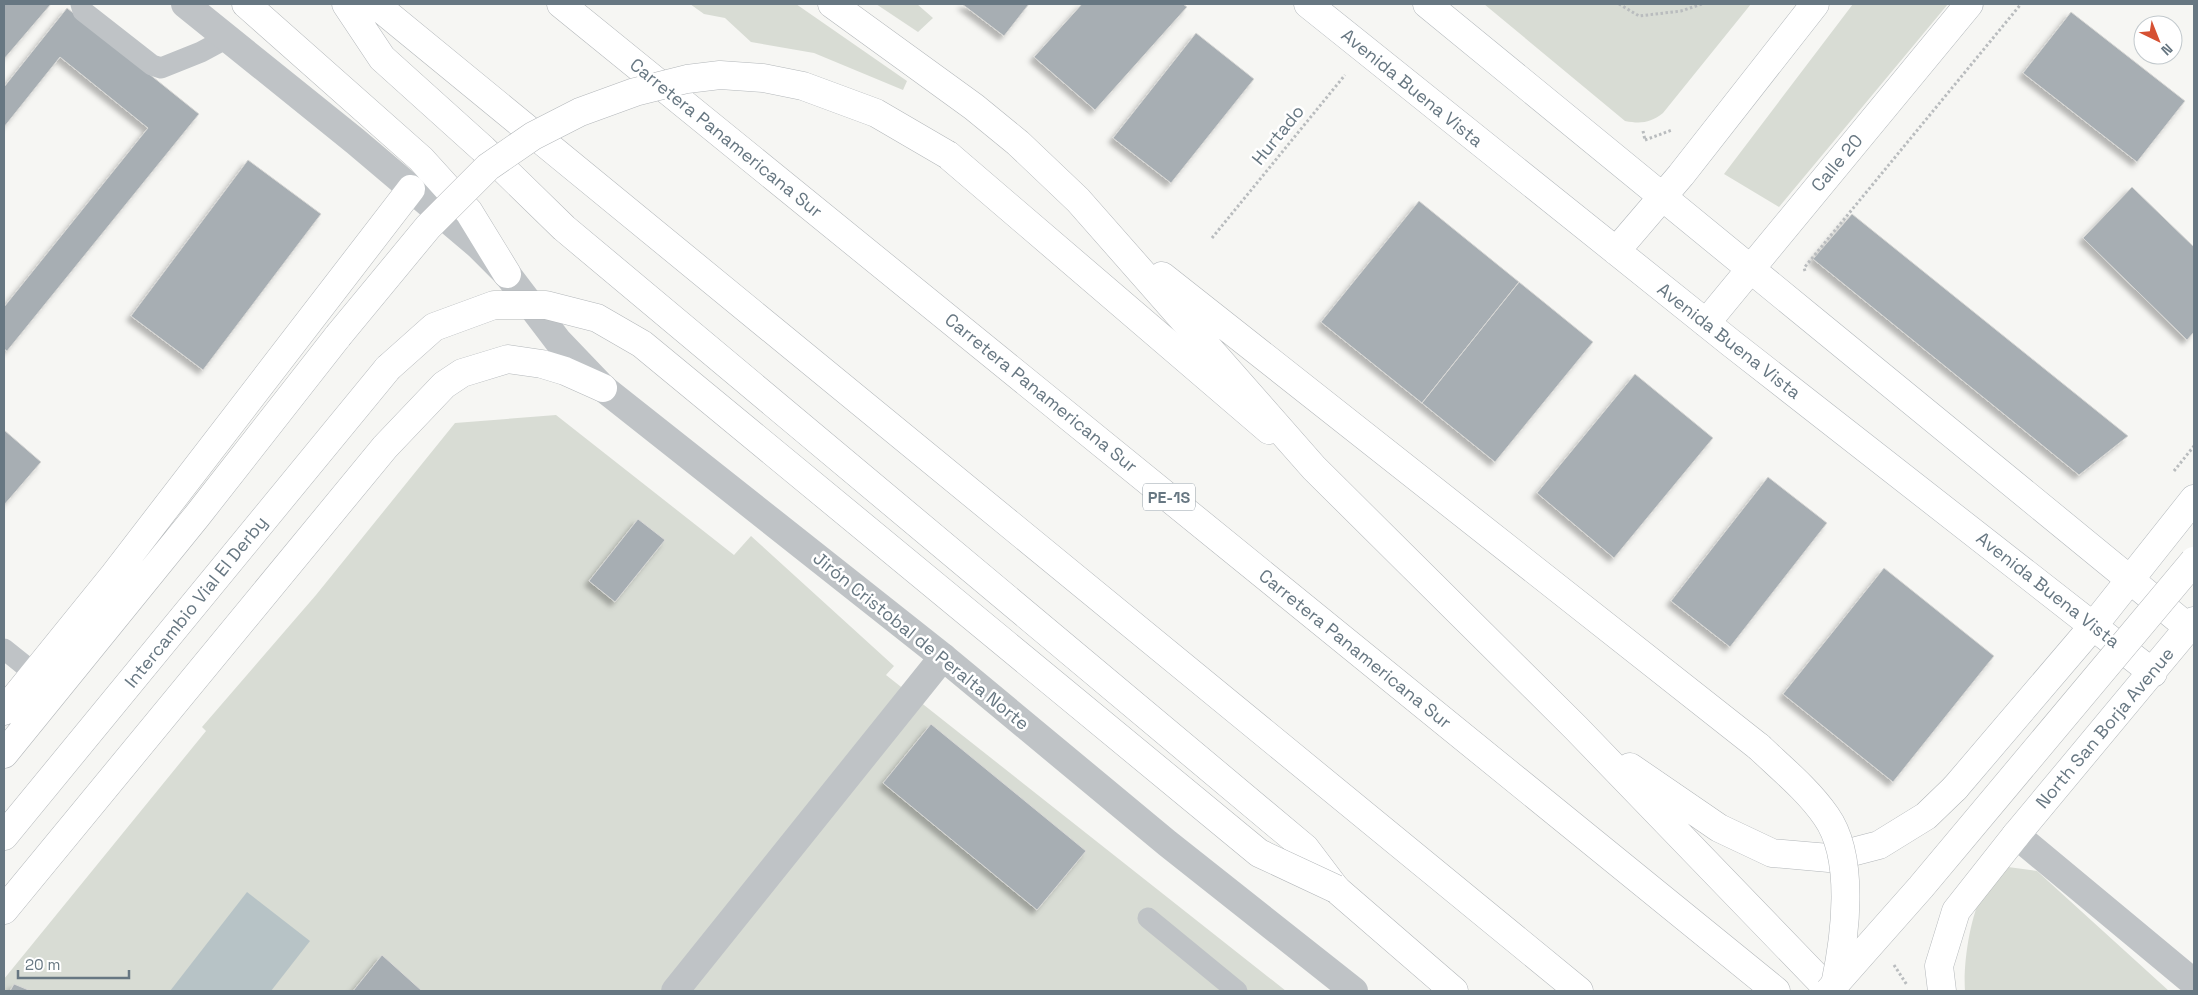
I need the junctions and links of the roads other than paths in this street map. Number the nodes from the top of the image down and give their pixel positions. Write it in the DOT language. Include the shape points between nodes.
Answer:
graph roads {
  1 [pos="81,4"];
  2 [pos="185,4"];
  3 [pos="246,4"];
  4 [pos="346,4"];
  5 [pos="375,4"];
  6 [pos="561,4"];
  7 [pos="832,4"];
  8 [pos="1308,4"];
  9 [pos="1427,4"];
  10 [pos="1815,4"];
  11 [pos="1969,4"];
  12 [pos="227,38"];
  13 [pos="411,189"];
  14 [pos="1660,197"];
  15 [pos="1113,238"];
  16 [pos="1616,251"];
  17 [pos="1751,267"];
  18 [pos="507,274"];
  19 [pos="1706,323"];
  20 [pos="603,388"];
  21 [pos="1314,468"];
  22 [pos="2194,499"];
  23 [pos="2194,561"];
  24 [pos="2129,579"];
  25 [pos="2094,625"];
  26 [pos="2191,625"];
  27 [pos="4,649"];
  28 [pos="943,656"];
  29 [pos="34,673"];
  30 [pos="2153,673"];
  31 [pos="4,711"];
  32 [pos="1576,728"];
  33 [pos="4,754"];
  34 [pos="4,836"];
  35 [pos="2016,836"];
  36 [pos="1336,889"];
  37 [pos="4,910"];
  38 [pos="1148,918"];
  39 [pos="2194,983"];
  40 [pos="1831,989"];
  41 [pos="675,991"];
  42 [pos="1237,991"];
  43 [pos="1354,991"];
  44 [pos="1454,991"];
  45 [pos="1579,991"];
  46 [pos="1776,991"];
  47 [pos="1942,991"];
  1 -- 12 [label="lane" via="83,11 152,65 161,68"];
  2 -- 12 [label="street, Jirón Cristobal de Peralta Norte"];
  3 -- 18 [label="main road" via="421,159 469,212"];
  4 -- 36 [label="main road" via="382,58 564,228 1305,848"];
  5 -- 45 [label="main road"];
  6 -- 46 [label="main road, Carretera Panamericana Sur / PE-1S"];
  7 -- 15 [label="main road" via="1018,143"];
  8 -- 16 [label="main road, Avenida Buena Vista"];
  9 -- 14 [label="main road"];
  10 -- 14 [label="main road"];
  11 -- 17 [label="main road, Calle 20"];
  12 -- 13 [label="street, Jirón Cristobal de Peralta Norte"];
  13 -- 18 [label="street, Jirón Cristobal de Peralta Norte"];
  13 -- 29 [label="main road" via="120,567"];
  14 -- 16 [label="main road"];
  14 -- 17 [label="main road"];
  15 -- 21 [label="main road"];
  15 -- 40 [label="main road, bridge" via="1759,746 1804,790 1827,816 1839,845 1844,917 1841,957"];
  16 -- 19 [label="main road, Avenida Buena Vista"];
  17 -- 19 [label="main road, Calle 20"];
  17 -- 24 [label="main road"];
  18 -- 20 [label="street, Jirón Cristobal de Peralta Norte" via="558,341"];
  19 -- 25 [label="main road, Avenida Buena Vista"];
  20 -- 28 [label="street, Jirón Cristobal de Peralta Norte"];
  20 -- 37 [label="main road" via="550,366 508,359 462,373 444,385 385,447"];
  21 -- 32 [label="main road"];
  21 -- 33 [label="main road, bridge" via="948,155 876,113 795,85 763,78 720,75 687,80 635,92 580,112 533,136 488,167 428,227 338,336"];
  22 -- 24 [label="main road"];
  23 -- 40 [label="main road, bridge" via="1928,879"];
  24 -- 25 [label="main road"];
  24 -- 26 [label="main road"];
  25 -- 30 [label="main road, Avenida Buena Vista"];
  25 -- 32 [label="main road" via="1955,788 1926,816 1879,845 1829,858 1772,853 1719,828"];
  26 -- 30 [label="main road, North San Borja Avenue"];
  27 -- 29 [label="lane"];
  28 -- 41 [label="street"];
  28 -- 43 [label="street, Jirón Cristobal de Peralta Norte" via="1167,843"];
  29 -- 31 [label="main road"];
  30 -- 35 [label="main road, North San Borja Avenue"];
  32 -- 40 [label="main road"];
  34 -- 36 [label="main road, Intercambio Vial El Derby, bridge" via="388,368 434,326 494,305 546,304 597,318 642,344 1259,853"];
  35 -- 39 [label="street"];
  35 -- 47 [label="main road, North San Borja Avenue" via="1956,911 1940,966"];
  36 -- 44 [label="main road"];
  38 -- 42 [label="lane"];
}
